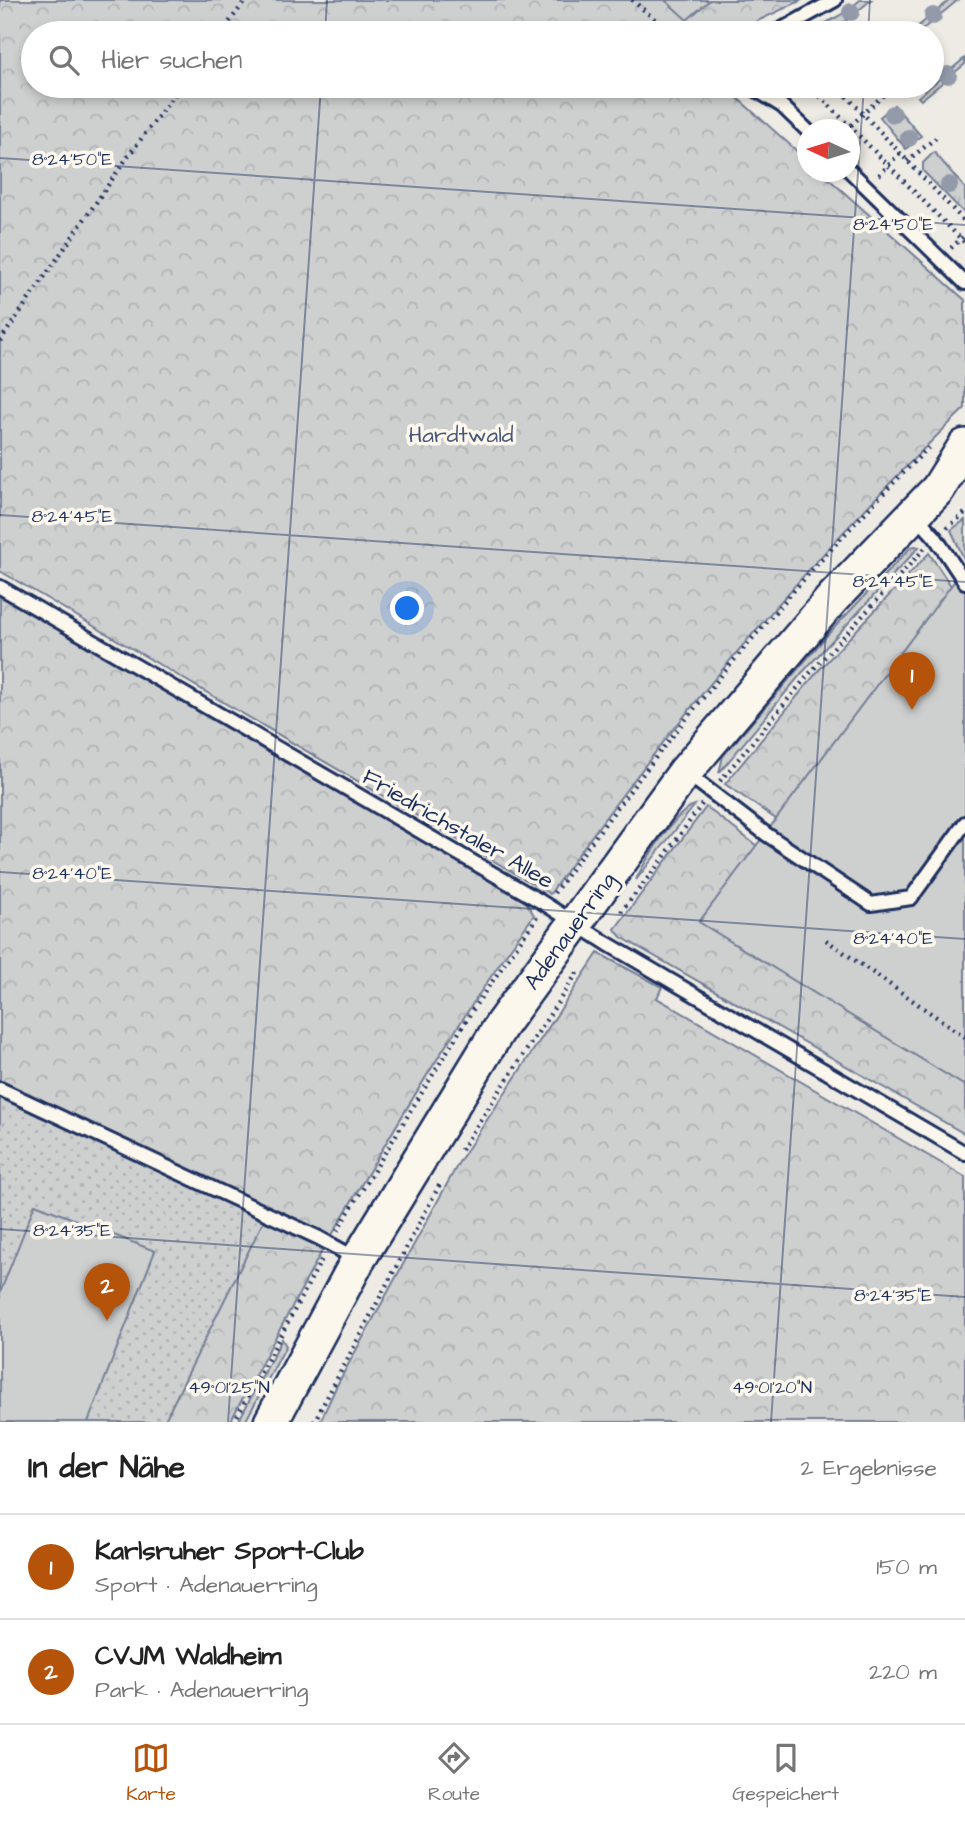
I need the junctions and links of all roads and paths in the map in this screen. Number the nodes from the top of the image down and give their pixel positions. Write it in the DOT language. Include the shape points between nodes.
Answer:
graph roads {
  1 [pos="246,0"];
  2 [pos="632,0"];
  3 [pos="835,0"];
  4 [pos="230,21"];
  5 [pos="657,21"];
  6 [pos="797,21"];
  7 [pos="172,98"];
  8 [pos="769,98"];
  9 [pos="821,98"];
  10 [pos="848,98"];
  11 [pos="879,98"];
  12 [pos="862,113"];
  13 [pos="840,119"];
  14 [pos="856,119"];
  15 [pos="797,121"];
  16 [pos="937,137"];
  17 [pos="860,139"];
  18 [pos="900,153"];
  19 [pos="908,161"];
  20 [pos="888,165"];
  21 [pos="860,182"];
  22 [pos="867,188"];
  23 [pos="965,222"];
  24 [pos="965,243"];
  25 [pos="965,283"];
  26 [pos="0,341"];
  27 [pos="965,446"];
  28 [pos="951,482"];
  29 [pos="965,513"];
  30 [pos="924,525"];
  31 [pos="965,582"];
  32 [pos="0,587"];
  33 [pos="685,772"];
  34 [pos="711,792"];
  35 [pos="965,823"];
  36 [pos="588,931"];
  37 [pos="826,940"];
  38 [pos="965,1037"];
  39 [pos="0,1089"];
  40 [pos="965,1153"];
  41 [pos="454,1161"];
  42 [pos="440,1184"];
  43 [pos="358,1259"];
  44 [pos="271,1422"];
  45 [pos="314,1422"];
  1 -- 4 [label="path"];
  2 -- 5 [label="path"];
  3 -- 6 [label="lane"];
  7 -- 26 [label="path"];
  8 -- 15 [label="lane"];
  9 -- 13 [label="path"];
  10 -- 12 [label="path"];
  11 -- 12 [label="path"];
  12 -- 14 [label="path"];
  12 -- 18 [label="path"];
  16 -- 19 [label="path"];
  17 -- 20 [label="path"];
  18 -- 19 [label="path"];
  18 -- 20 [label="path"];
  19 -- 23 [label="path"];
  20 -- 22 [label="path"];
  20 -- 24 [label="path"];
  21 -- 22 [label="lane"];
  22 -- 25 [label="lane"];
  27 -- 28 [label="main road, Adenauerring"];
  28 -- 30 [label="main road, Adenauerring"];
  29 -- 30 [label="path"];
  30 -- 31 [label="lane"];
  30 -- 33 [label="main road, Adenauerring" via="832,599"];
  30 -- 34 [label="path"];
  32 -- 36 [label="lane, Friedrichstaler Allee"];
  33 -- 34 [label="lane"];
  33 -- 36 [label="main road, Adenauerring"];
  34 -- 35 [label="lane" via="871,904 911,898"];
  34 -- 36 [label="path" via="662,860"];
  36 -- 40 [label="lane, Friedrichstaler Allee"];
  36 -- 41 [label="path"];
  36 -- 43 [label="main road, Adenauerring" via="502,1024"];
  37 -- 38 [label="path"];
  39 -- 43 [label="lane"];
  42 -- 45 [label="path"];
  43 -- 44 [label="main road, Adenauerring"];
}
